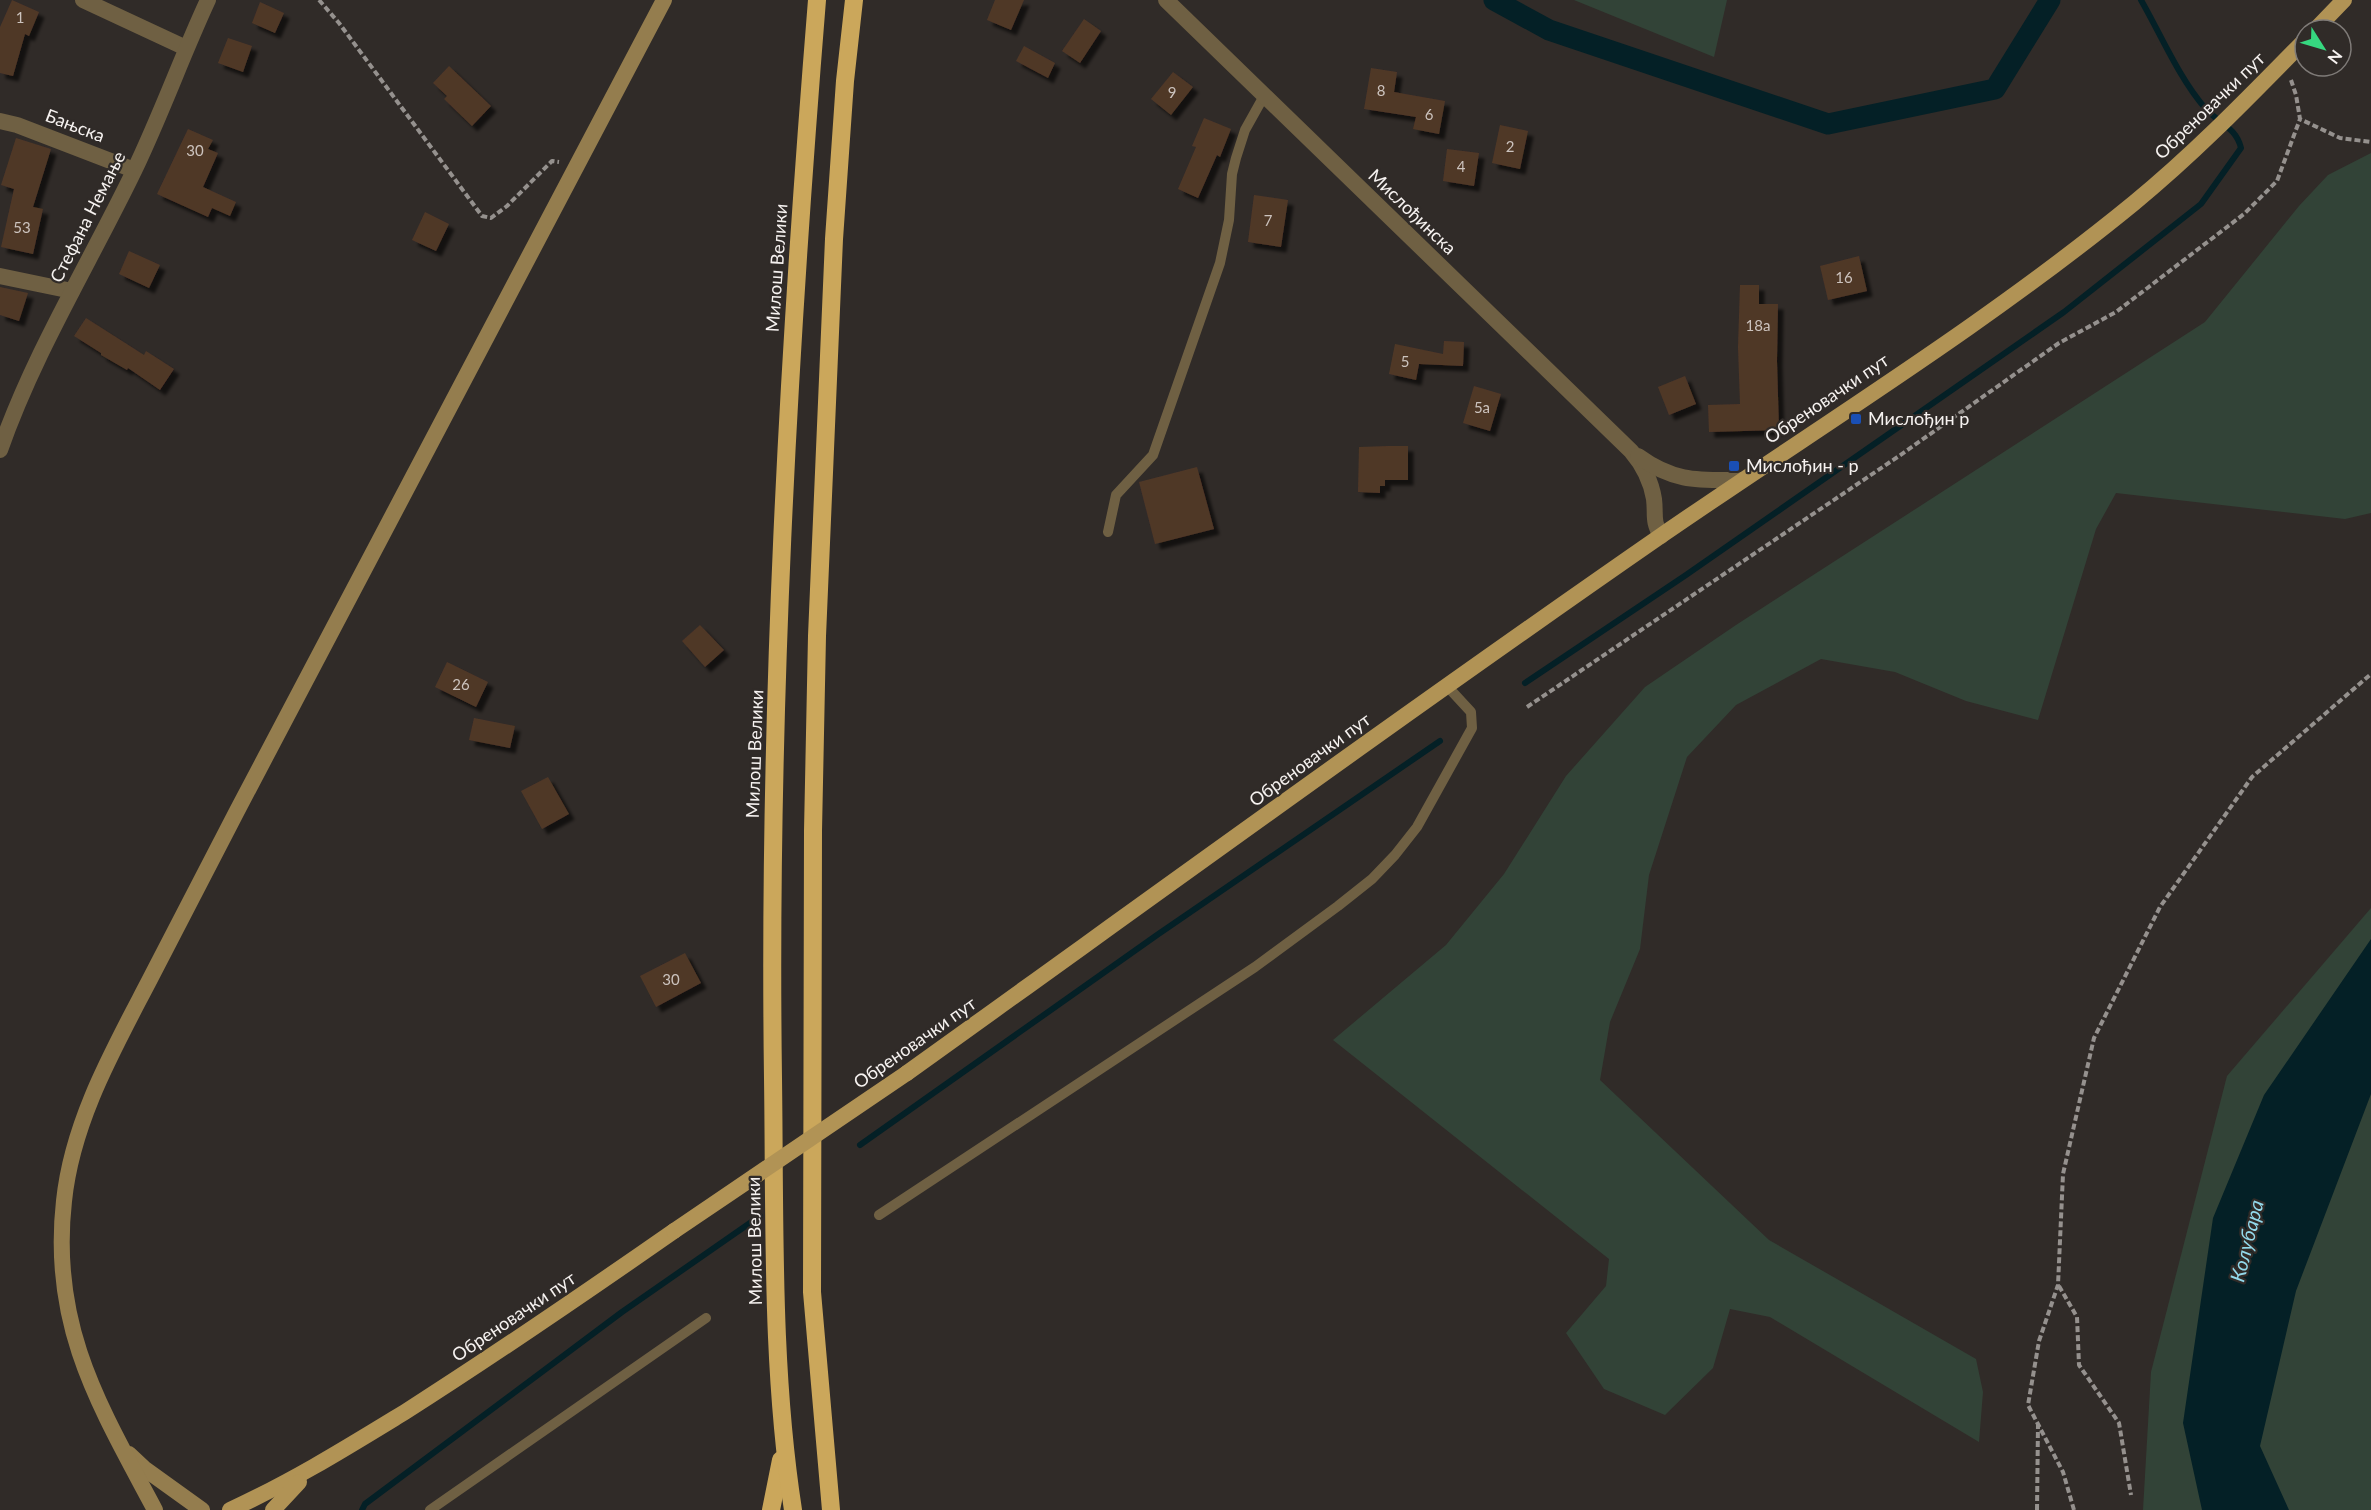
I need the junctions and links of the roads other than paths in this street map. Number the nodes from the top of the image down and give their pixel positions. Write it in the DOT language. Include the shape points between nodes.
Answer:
graph roads {
  1 [pos="82,0"];
  2 [pos="208,0"];
  3 [pos="664,0"];
  4 [pos="817,0"];
  5 [pos="854,0"];
  6 [pos="1166,0"];
  7 [pos="2344,0"];
  8 [pos="2327,18"];
  9 [pos="186,48"];
  10 [pos="2293,53"];
  11 [pos="1264,96"];
  12 [pos="0,121"];
  13 [pos="134,170"];
  14 [pos="0,276"];
  15 [pos="72,291"];
  16 [pos="0,450"];
  17 [pos="1631,451"];
  18 [pos="1743,480"];
  19 [pos="1108,532"];
  20 [pos="1661,536"];
  21 [pos="1447,686"];
  22 [pos="879,1215"];
  23 [pos="706,1318"];
  24 [pos="117,1442"];
  25 [pos="783,1446"];
  26 [pos="308,1472"];
  27 [pos="155,1510"];
  28 [pos="202,1510"];
  29 [pos="230,1510"];
  30 [pos="273,1510"];
  31 [pos="430,1510"];
  32 [pos="771,1510"];
  33 [pos="793,1510"];
  34 [pos="831,1510"];
  1 -- 9 [label="street"];
  2 -- 9 [label="street, Стефана Немање"];
  3 -- 24 [label="main road" via="132,1012 84,1115 64,1201 64,1282 83,1365"];
  4 -- 25 [label="highway, Милош Велики" via="786,449 774,846 776,1303"];
  5 -- 34 [label="highway" via="834,239 817,636 814,808 812,1292"];
  6 -- 11 [label="street, Мислођинска"];
  7 -- 8 [label="main road"];
  9 -- 13 [label="street, Стефана Немање"];
  10 -- 18 [label="main road, Обреновачки пут" via="2134,203 2024,288"];
  11 -- 17 [label="street, Мислођинска"];
  11 -- 19 [label="lane" via="1245,130 1236,158 1220,263 1153,455 1116,495"];
  12 -- 13 [label="street, Бањска"];
  13 -- 15 [label="street, Стефана Немање"];
  14 -- 15 [label="street"];
  15 -- 16 [label="street, Стефана Немање"];
  17 -- 18 [label="street, Мислођинска" via="1682,478"];
  17 -- 20 [label="street, Мислођинска" via="1650,481 1654,524"];
  18 -- 20 [label="main road, Обреновачки пут"];
  20 -- 21 [label="main road, Обреновачки пут"];
  21 -- 22 [label="lane" via="1471,712 1472,728 1417,827 1372,879 1254,967"];
  21 -- 26 [label="main road, Обреновачки пут, bridge" via="907,1073 513,1343"];
  23 -- 31 [label="lane"];
  24 -- 27 [label="main road"];
  24 -- 28 [label="main road" via="145,1469"];
  25 -- 32 [label="highway"];
  25 -- 33 [label="highway, Милош Велики"];
  26 -- 29 [label="main road, Обреновачки пут"];
  26 -- 30 [label="main road, Обреновачки пут"];
}
